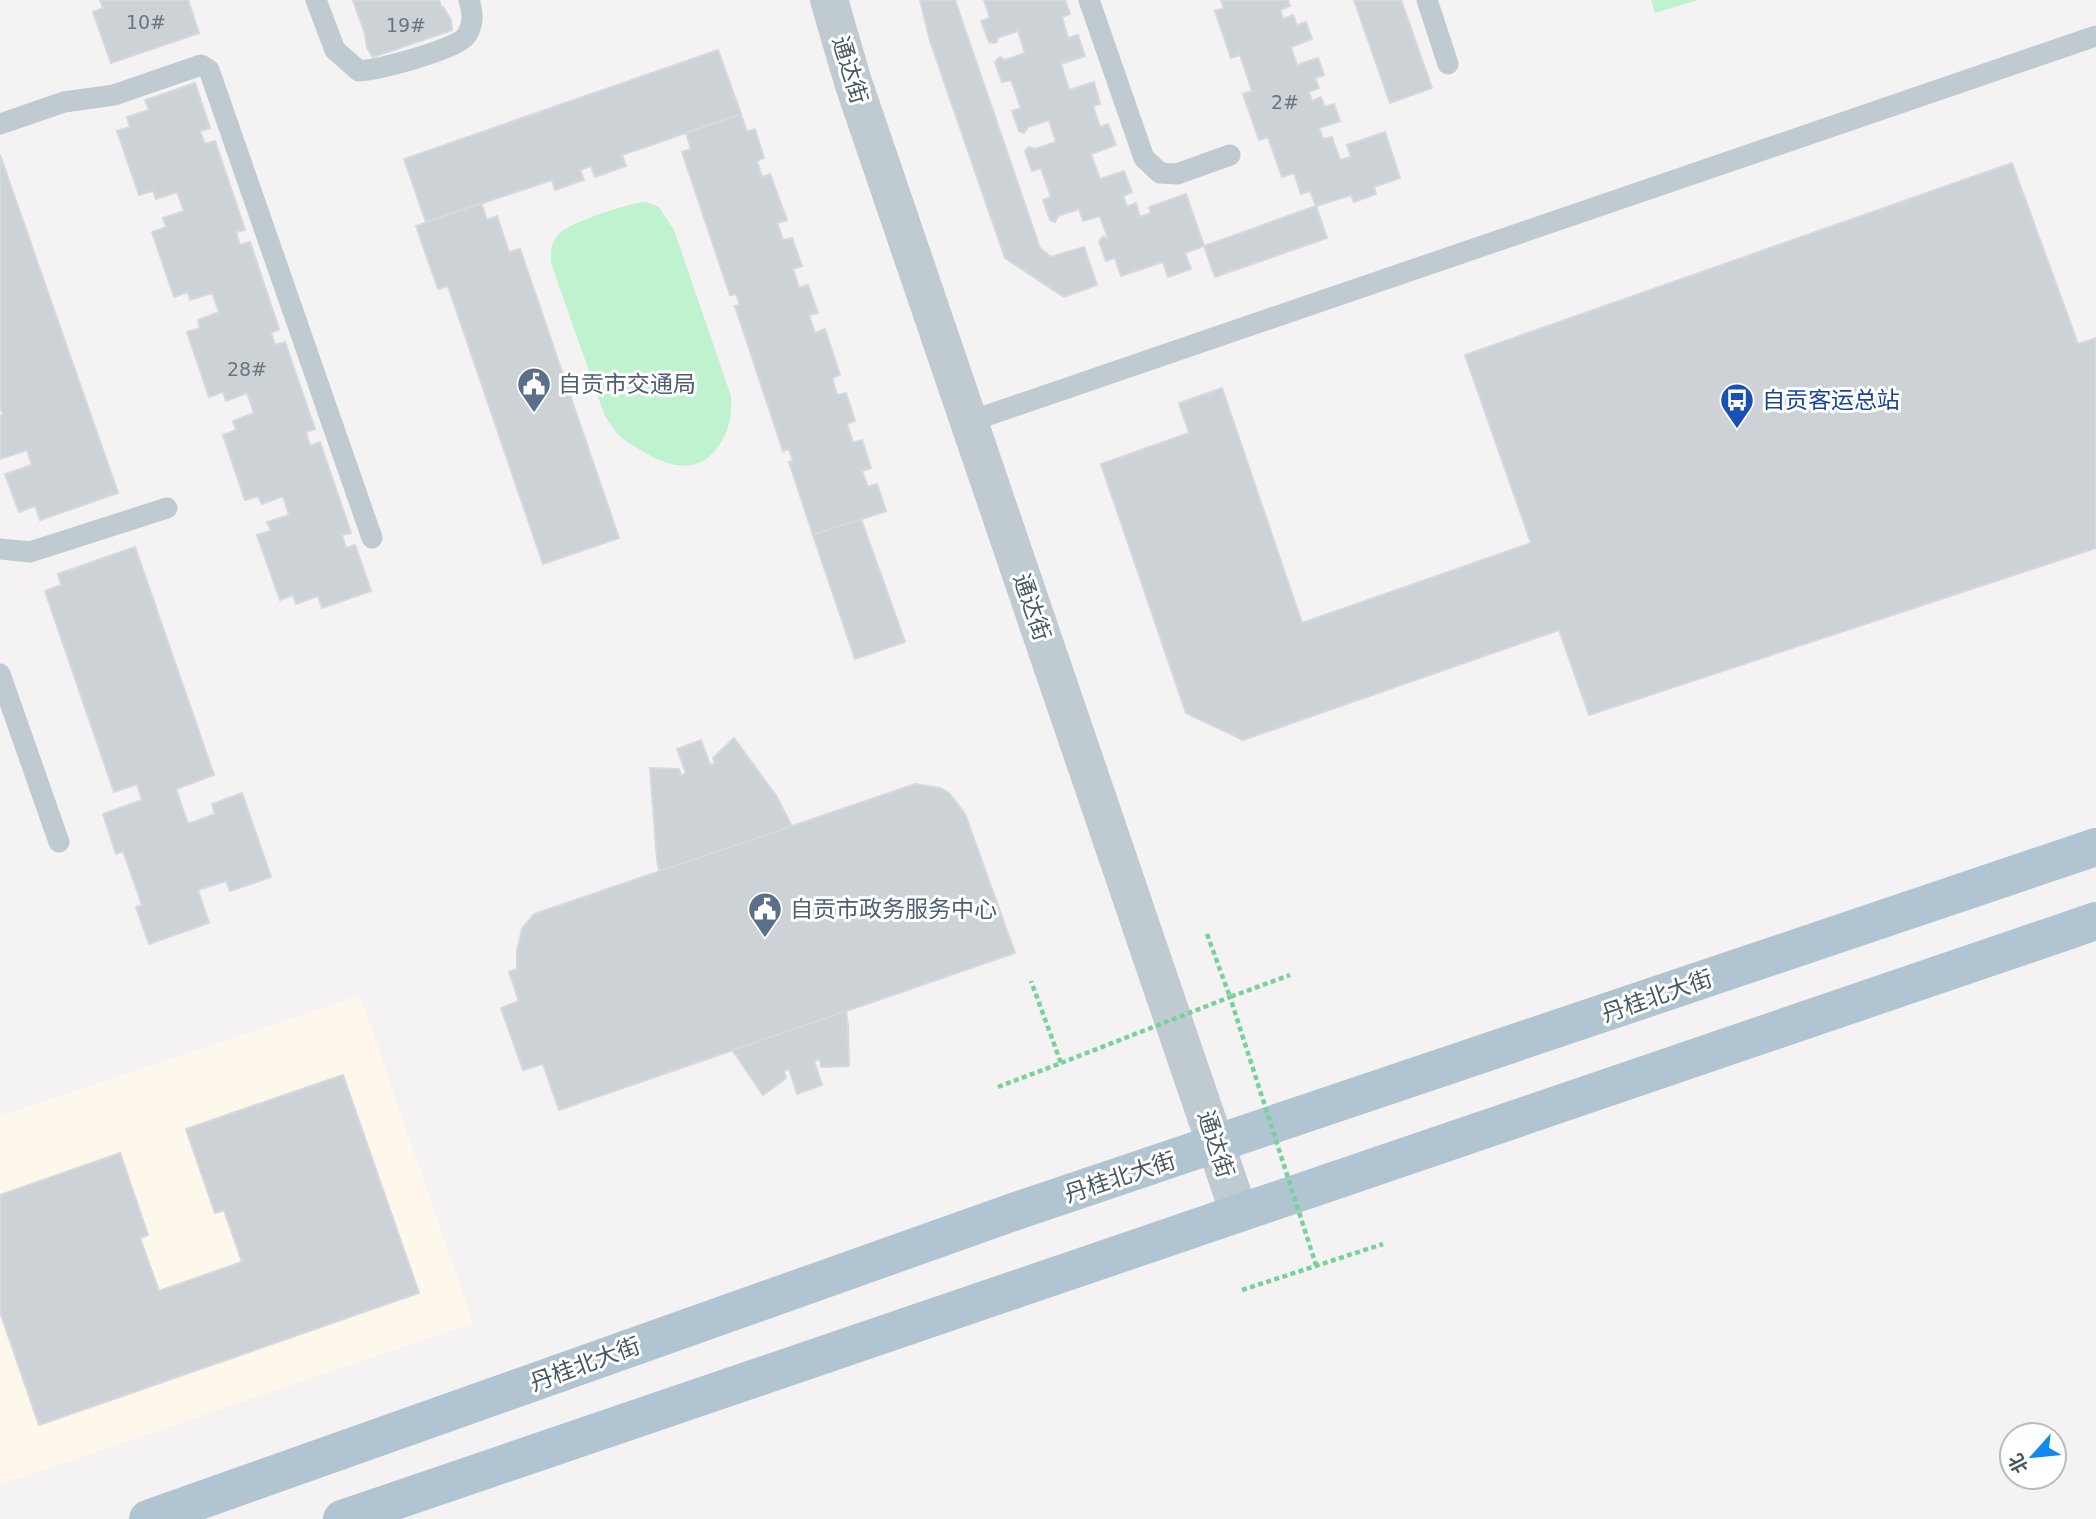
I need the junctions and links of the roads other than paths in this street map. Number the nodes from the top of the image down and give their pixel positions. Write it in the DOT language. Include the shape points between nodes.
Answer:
graph roads {
  1 [pos="316,0"];
  2 [pos="469,0"];
  3 [pos="829,0"];
  4 [pos="1089,0"];
  5 [pos="1427,0"];
  6 [pos="2096,36"];
  7 [pos="1448,64"];
  8 [pos="0,124"];
  9 [pos="1230,155"];
  10 [pos="968,422"];
  11 [pos="167,508"];
  12 [pos="372,538"];
  13 [pos="0,549"];
  14 [pos="0,674"];
  15 [pos="59,842"];
  16 [pos="2096,847"];
  17 [pos="2096,920"];
  18 [pos="1217,1144"];
  19 [pos="1239,1213"];
  20 [pos="148,1519"];
  21 [pos="342,1519"];
  1 -- 2 [label="lane" via="335,50 359,71 464,39 472,27"];
  3 -- 10 [label="street, 通达街"];
  4 -- 9 [label="lane" via="1144,158 1160,173 1177,174"];
  5 -- 7 [label="lane"];
  6 -- 10 [label="lane"];
  8 -- 12 [label="lane" via="64,102 114,95 201,65 209,70"];
  10 -- 18 [label="street, 通达街"];
  11 -- 13 [label="lane" via="30,552"];
  14 -- 15 [label="lane"];
  16 -- 18 [label="main road, 丹桂北大街"];
  17 -- 19 [label="main road"];
  18 -- 19 [label="street, 通达街"];
  18 -- 20 [label="main road, 丹桂北大街"];
  19 -- 21 [label="main road"];
}
